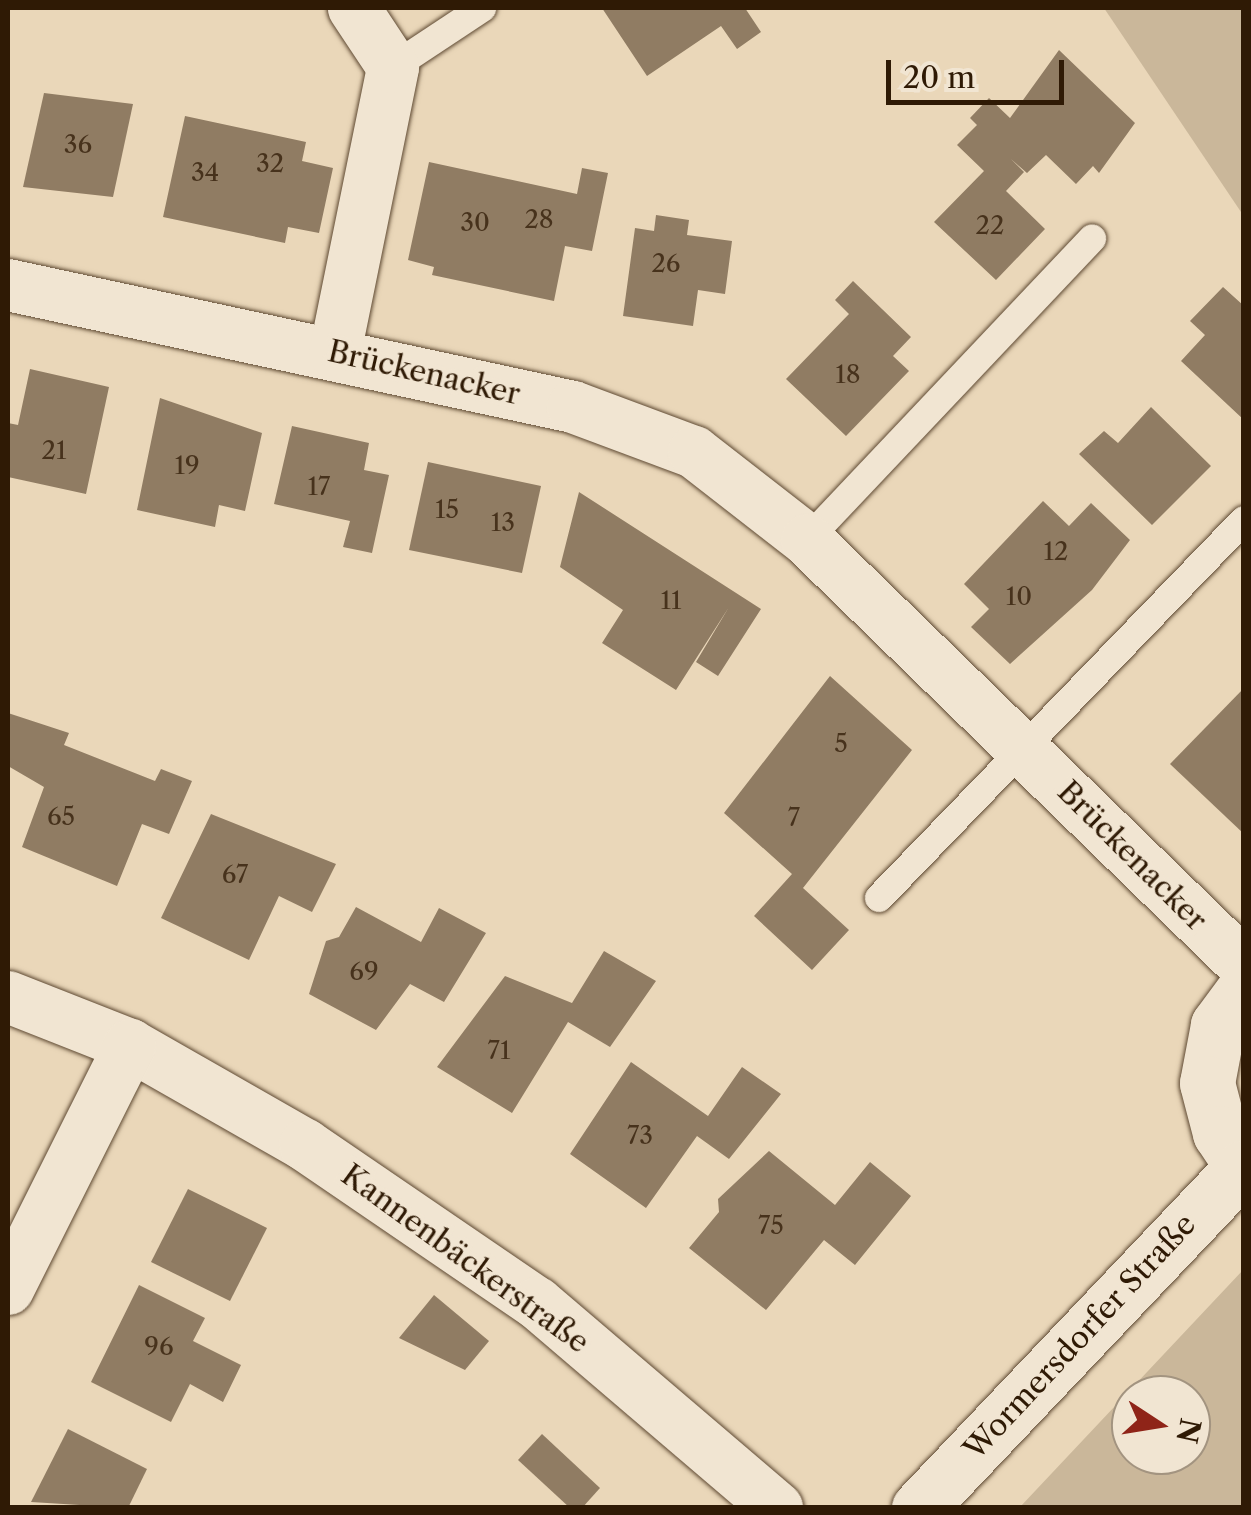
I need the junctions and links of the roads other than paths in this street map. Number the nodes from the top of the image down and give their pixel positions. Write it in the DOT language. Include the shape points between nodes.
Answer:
graph roads {
  1 [pos="354,8"];
  2 [pos="482,8"];
  3 [pos="393,68"];
  4 [pos="1092,239"];
  5 [pos="8,286"];
  6 [pos="335,353"];
  7 [pos="1244,520"];
  8 [pos="808,540"];
  9 [pos="1021,746"];
  10 [pos="878,898"];
  11 [pos="1244,966"];
  12 [pos="1244,990"];
  13 [pos="8,997"];
  14 [pos="130,1045"];
  15 [pos="1243,1169"];
  16 [pos="8,1289"];
  17 [pos="777,1508"];
  18 [pos="919,1508"];
  1 -- 3 [label="street"];
  2 -- 3 [label="lane"];
  3 -- 6 [label="street"];
  4 -- 8 [label="lane"];
  5 -- 6 [label="street, Brückenacker"];
  6 -- 8 [label="street, Brückenacker" via="573,407 694,452"];
  7 -- 9 [label="lane"];
  8 -- 9 [label="street, Brückenacker"];
  9 -- 10 [label="lane"];
  9 -- 11 [label="street, Brückenacker"];
  12 -- 15 [label="main road, Wormersdorfer Straße" via="1218,1025 1207,1083 1220,1133"];
  13 -- 14 [label="street, Kannenbäckerstraße"];
  14 -- 16 [label="street"];
  14 -- 17 [label="street, Kannenbäckerstraße" via="305,1145 538,1303"];
  15 -- 18 [label="main road, Wormersdorfer Straße"];
}
